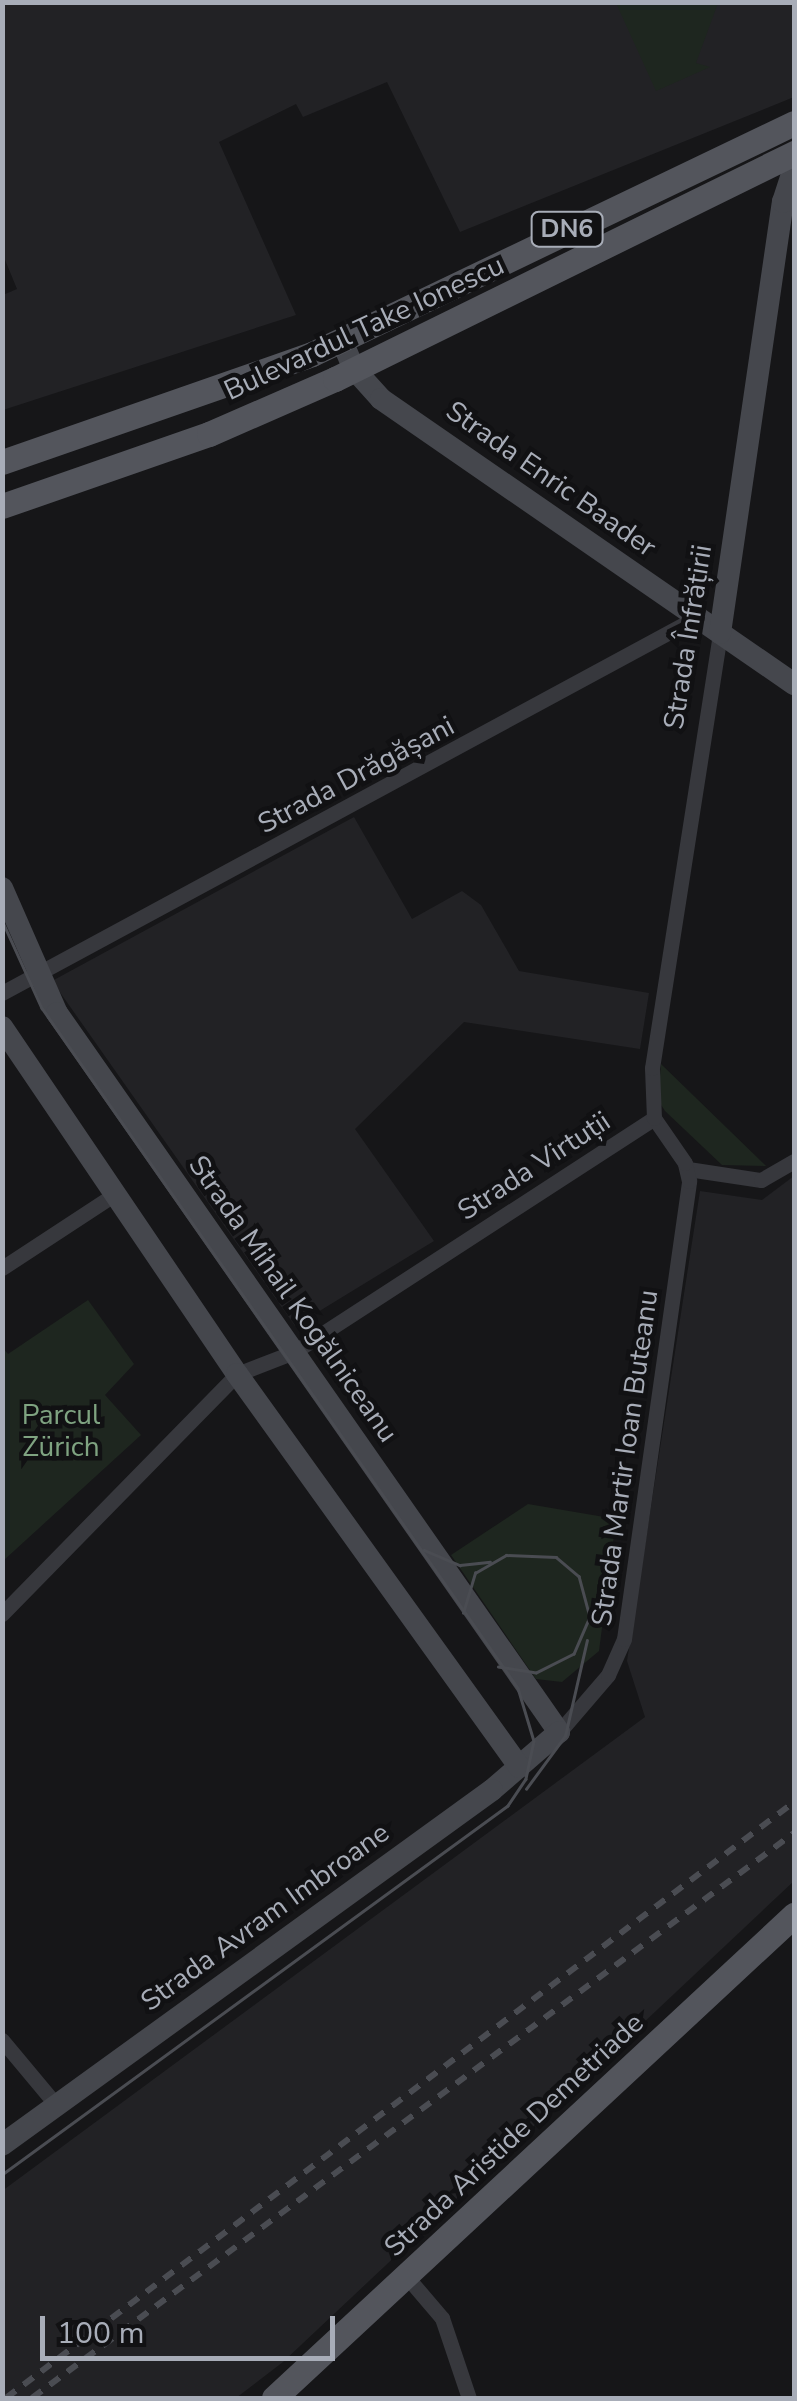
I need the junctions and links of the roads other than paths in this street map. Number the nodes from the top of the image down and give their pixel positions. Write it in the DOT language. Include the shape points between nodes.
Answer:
graph roads {
  1 [pos="794,123"];
  2 [pos="794,153"];
  3 [pos="794,168"];
  4 [pos="342,341"];
  5 [pos="354,369"];
  6 [pos="2,462"];
  7 [pos="2,506"];
  8 [pos="698,617"];
  9 [pos="720,633"];
  10 [pos="794,684"];
  11 [pos="2,888"];
  12 [pos="37,976"];
  13 [pos="2,993"];
  14 [pos="2,1027"];
  15 [pos="654,1118"];
  16 [pos="794,1162"];
  17 [pos="688,1169"];
  18 [pos="116,1194"];
  19 [pos="2,1268"];
  20 [pos="294,1352"];
  21 [pos="238,1374"];
  22 [pos="2,1614"];
  23 [pos="559,1732"];
  24 [pos="519,1767"];
  25 [pos="794,1915"];
  26 [pos="2,2040"];
  27 [pos="57,2106"];
  28 [pos="2,2144"];
  29 [pos="406,2277"];
  30 [pos="274,2398"];
  31 [pos="469,2398"];
  1 -- 4 [label="main road, Bulevardul Take Ionescu / DN6"];
  2 -- 5 [label="main road, Bulevardul Take Ionescu / DN6"];
  3 -- 9 [label="street, Strada Înfrățirii" via="782,202"];
  4 -- 5 [label="street, Strada Enric Baader"];
  4 -- 6 [label="main road, Bulevardul Take Ionescu / DN6"];
  5 -- 7 [label="main road, Bulevardul Take Ionescu / DN6" via="209,434"];
  5 -- 8 [label="street, Strada Enric Baader" via="381,399"];
  8 -- 9 [label="street, Strada Enric Baader"];
  8 -- 12 [label="street, Strada Drăgășani"];
  9 -- 10 [label="street, Strada Enric Baader"];
  9 -- 15 [label="street, Strada Înfrățirii" via="657,1023"];
  11 -- 12 [label="street, Strada Mihail Kogălniceanu"];
  12 -- 13 [label="street, Strada Drăgășani"];
  12 -- 20 [label="street, Strada Mihail Kogălniceanu"];
  14 -- 18 [label="street"];
  15 -- 17 [label="street, Strada Virtuții"];
  15 -- 20 [label="street, Strada Virtuții"];
  16 -- 17 [label="street" via="761,1180"];
  17 -- 23 [label="street, Strada Martir Ioan Buteanu" via="624,1639 608,1675"];
  18 -- 19 [label="street"];
  18 -- 21 [label="street"];
  20 -- 21 [label="street, Strada Virtuții"];
  20 -- 23 [label="street, Strada Mihail Kogălniceanu"];
  21 -- 22 [label="street"];
  21 -- 24 [label="street"];
  23 -- 24 [label="street, Strada Avram Imbroane"];
  24 -- 27 [label="street, Strada Avram Imbroane"];
  25 -- 29 [label="main road, Strada Aristide Demetriade"];
  26 -- 27 [label="street"];
  27 -- 28 [label="street, Strada Avram Imbroane"];
  29 -- 30 [label="main road, Strada Aristide Demetriade"];
  29 -- 31 [label="street" via="442,2318"];
}
